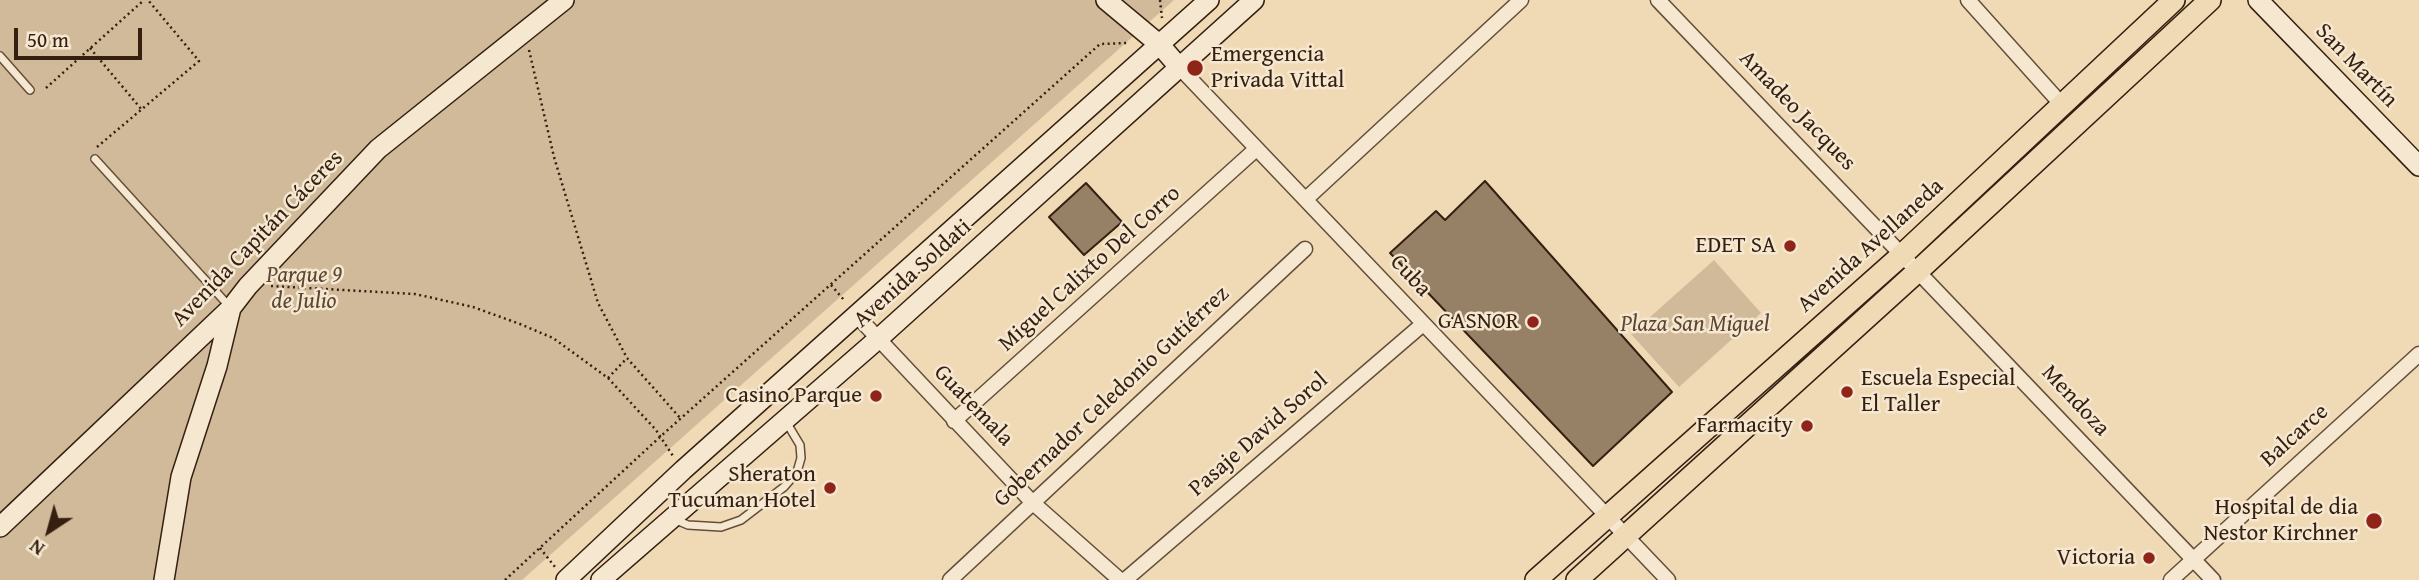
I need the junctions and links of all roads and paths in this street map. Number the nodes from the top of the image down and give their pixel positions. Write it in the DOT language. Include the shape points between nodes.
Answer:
graph roads {
  1 [pos="146,0"];
  2 [pos="564,0"];
  3 [pos="1106,0"];
  4 [pos="1160,0"];
  5 [pos="1209,0"];
  6 [pos="1254,0"];
  7 [pos="1521,0"];
  8 [pos="1658,0"];
  9 [pos="1969,0"];
  10 [pos="2174,0"];
  11 [pos="2210,0"];
  12 [pos="2258,0"];
  13 [pos="525,31"];
  14 [pos="1153,40"];
  15 [pos="90,48"];
  16 [pos="0,56"];
  17 [pos="1179,68"];
  18 [pos="46,88"];
  19 [pos="30,90"];
  20 [pos="2063,106"];
  21 [pos="142,110"];
  22 [pos="97,147"];
  23 [pos="1255,150"];
  24 [pos="95,159"];
  25 [pos="2419,166"];
  26 [pos="1306,199"];
  27 [pos="1305,249"];
  28 [pos="1903,254"];
  29 [pos="1919,270"];
  30 [pos="248,286"];
  31 [pos="231,308"];
  32 [pos="857,316"];
  33 [pos="1423,324"];
  34 [pos="878,339"];
  35 [pos="2419,354"];
  36 [pos="627,358"];
  37 [pos="608,378"];
  38 [pos="681,419"];
  39 [pos="785,420"];
  40 [pos="954,421"];
  41 [pos="661,436"];
  42 [pos="683,470"];
  43 [pos="1032,502"];
  44 [pos="1608,517"];
  45 [pos="672,519"];
  46 [pos="0,527"];
  47 [pos="1626,537"];
  48 [pos="540,548"];
  49 [pos="2194,559"];
  50 [pos="164,580"];
  51 [pos="505,580"];
  52 [pos="566,580"];
  53 [pos="601,580"];
  54 [pos="950,580"];
  55 [pos="1123,580"];
  56 [pos="1536,580"];
  57 [pos="1577,580"];
  58 [pos="1668,580"];
  59 [pos="2171,580"];
  60 [pos="2213,580"];
  1 -- 15 [label="path"];
  1 -- 21 [label="path" via="200,61"];
  2 -- 13 [label="main road, Avenida Capitán Cáceres"];
  3 -- 14 [label="main road"];
  4 -- 14 [label="path" via="1162,19"];
  5 -- 14 [label="main road, Avenida Soldati"];
  6 -- 17 [label="main road, Avenida Soldati"];
  7 -- 26 [label="street"];
  8 -- 28 [label="street, Amadeo Jacques"];
  9 -- 20 [label="street"];
  10 -- 20 [label="main road, Avenida Avellaneda"];
  11 -- 29 [label="main road"];
  12 -- 25 [label="main road, San Martín"];
  13 -- 30 [label="main road, Avenida Capitán Cáceres" via="377,149"];
  13 -- 36 [label="path" via="554,158 598,303"];
  14 -- 17 [label="main road"];
  14 -- 32 [label="main road, Avenida Soldati"];
  14 -- 38 [label="path" via="1100,44"];
  15 -- 18 [label="path"];
  15 -- 21 [label="path"];
  16 -- 19 [label="lane"];
  17 -- 23 [label="street, Cuba"];
  17 -- 34 [label="main road, Avenida Soldati"];
  20 -- 28 [label="main road, Avenida Avellaneda"];
  21 -- 22 [label="path"];
  23 -- 26 [label="street, Cuba"];
  23 -- 40 [label="street, Miguel Calixto Del Corro"];
  24 -- 31 [label="lane"];
  26 -- 33 [label="street, Cuba"];
  27 -- 43 [label="street, Gobernador Celedonio Gutiérrez"];
  28 -- 29 [label="street, Mendoza"];
  28 -- 44 [label="main road, Avenida Avellaneda"];
  29 -- 47 [label="main road"];
  29 -- 49 [label="street, Mendoza"];
  30 -- 31 [label="main road, Avenida Capitán Cáceres"];
  30 -- 37 [label="path" via="366,289 473,307 553,338"];
  31 -- 46 [label="main road, Avenida Capitán Cáceres"];
  31 -- 50 [label="main road" via="181,477"];
  32 -- 34 [label="street, Guatemala"];
  32 -- 42 [label="main road, Avenida Soldati"];
  33 -- 44 [label="street, Cuba"];
  33 -- 55 [label="street, Pasaje David Sorol"];
  34 -- 39 [label="main road, Avenida Soldati"];
  34 -- 40 [label="street, Guatemala"];
  35 -- 49 [label="street, Balcarce"];
  36 -- 37 [label="path"];
  36 -- 38 [label="path"];
  37 -- 41 [label="path"];
  38 -- 41 [label="path"];
  39 -- 45 [label="main road, Avenida Soldati"];
  39 -- 45 [label="lane" via="800,445 801,458 797,472 784,487 741,520 722,527"];
  40 -- 43 [label="street, Guatemala"];
  41 -- 42 [label="path"];
  41 -- 48 [label="path"];
  42 -- 52 [label="main road, Avenida Soldati"];
  43 -- 54 [label="street, Gobernador Celedonio Gutiérrez"];
  43 -- 55 [label="street, Guatemala"];
  44 -- 47 [label="street, Cuba"];
  44 -- 56 [label="main road, Avenida Avellaneda"];
  45 -- 53 [label="main road, Avenida Soldati"];
  47 -- 57 [label="main road"];
  47 -- 58 [label="street, Cuba"];
  48 -- 51 [label="path"];
  48 -- 52 [label="path"];
  49 -- 59 [label="street, Balcarce"];
  49 -- 60 [label="street, Mendoza"];
}
